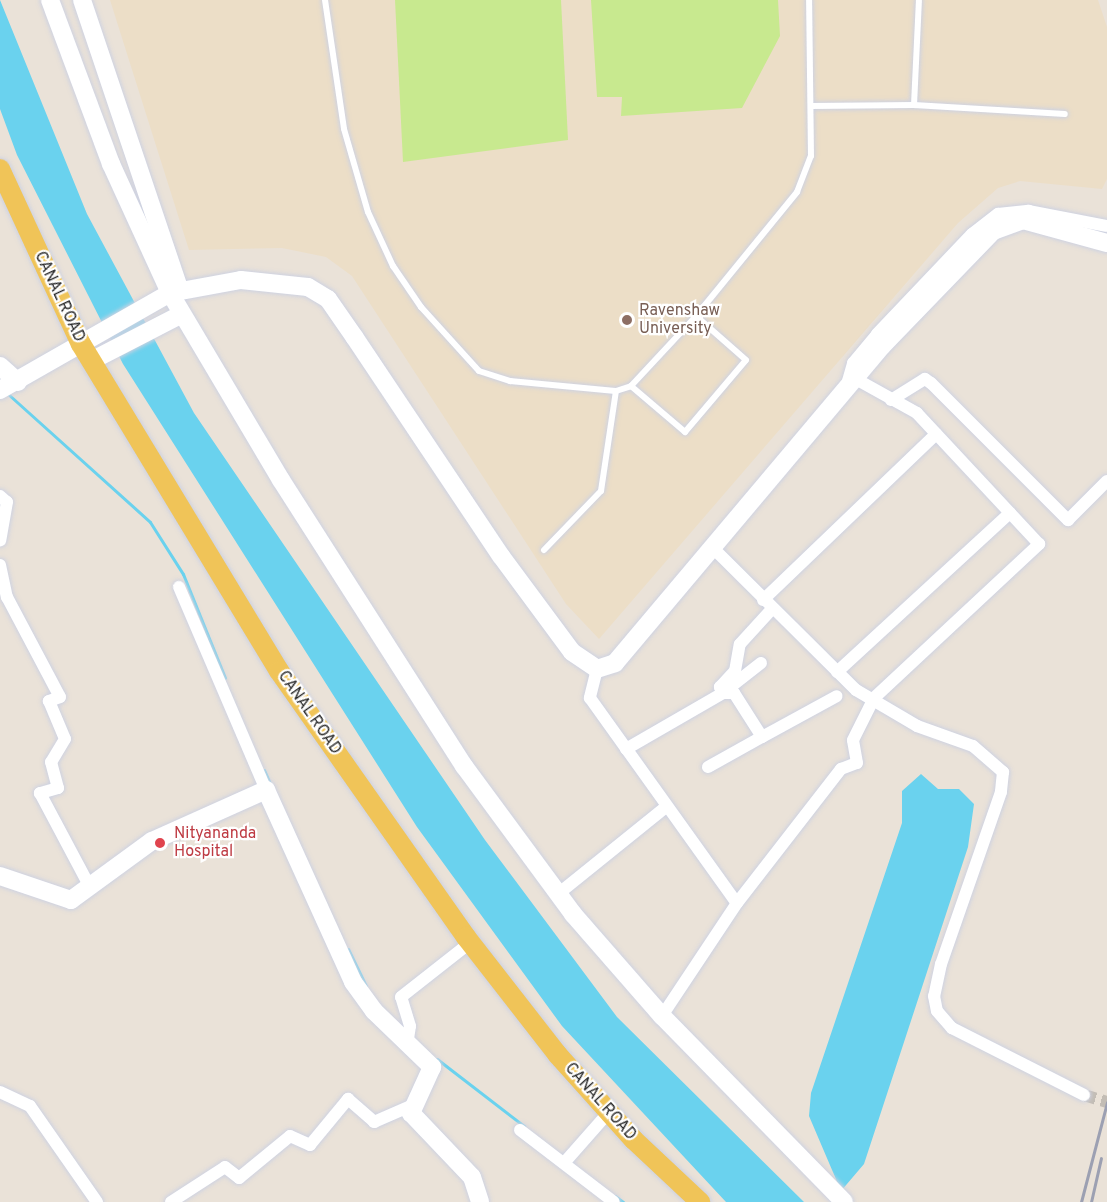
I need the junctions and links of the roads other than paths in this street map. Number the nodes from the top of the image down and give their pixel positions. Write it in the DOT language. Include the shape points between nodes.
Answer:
graph roads {
  1 [pos="50,0"];
  2 [pos="82,0"];
  3 [pos="90,0"];
  4 [pos="325,0"];
  5 [pos="809,0"];
  6 [pos="919,0"];
  7 [pos="914,105"];
  8 [pos="811,106"];
  9 [pos="1065,114"];
  10 [pos="0,169"];
  11 [pos="1107,226"];
  12 [pos="1107,243"];
  13 [pos="180,290"];
  14 [pos="182,314"];
  15 [pos="696,316"];
  16 [pos="85,342"];
  17 [pos="91,361"];
  18 [pos="0,366"];
  19 [pos="9,385"];
  20 [pos="851,385"];
  21 [pos="631,386"];
  22 [pos="616,391"];
  23 [pos="891,400"];
  24 [pos="936,434"];
  25 [pos="1107,481"];
  26 [pos="0,496"];
  27 [pos="1010,513"];
  28 [pos="0,540"];
  29 [pos="544,550"];
  30 [pos="715,550"];
  31 [pos="0,565"];
  32 [pos="179,587"];
  33 [pos="768,605"];
  34 [pos="761,663"];
  35 [pos="597,669"];
  36 [pos="837,672"];
  37 [pos="723,693"];
  38 [pos="837,696"];
  39 [pos="874,698"];
  40 [pos="762,737"];
  41 [pos="626,749"];
  42 [pos="708,767"];
  43 [pos="266,790"];
  44 [pos="666,807"];
  45 [pos="0,876"];
  46 [pos="90,887"];
  47 [pos="558,894"];
  48 [pos="737,903"];
  49 [pos="471,942"];
  50 [pos="662,1016"];
  51 [pos="407,1045"];
  52 [pos="0,1092"];
  53 [pos="1084,1095"];
  54 [pos="411,1106"];
  55 [pos="609,1112"];
  56 [pos="520,1130"];
  57 [pos="564,1163"];
  58 [pos="475,1200"];
  59 [pos="98,1202"];
  60 [pos="171,1202"];
  61 [pos="614,1202"];
  62 [pos="700,1202"];
  63 [pos="844,1202"];
  1 -- 13 [label="main road" via="111,164"];
  2 -- 13 [label="main road"];
  3 -- 13 [label="main road"];
  4 -- 22 [label="lane" via="344,129 368,212 393,266 421,307 479,371 510,381"];
  5 -- 8 [label="lane"];
  6 -- 7 [label="lane"];
  7 -- 8 [label="lane"];
  7 -- 9 [label="lane"];
  8 -- 15 [label="lane" via="811,156 797,192"];
  10 -- 16 [label="main road, CANAL ROAD"];
  11 -- 20 [label="street" via="1029,211 1009,211 986,222 871,341 853,363"];
  12 -- 20 [label="main road" via="1034,222 1003,225 882,346"];
  13 -- 14 [label="main road"];
  13 -- 16 [label="main road" via="150,302"];
  13 -- 35 [label="main road" via="279,280 308,287 327,299 501,555 572,651"];
  14 -- 17 [label="main road"];
  14 -- 47 [label="main road" via="373,626 464,766"];
  15 -- 21 [label="lane"];
  15 -- 21 [label="lane" via="746,360 685,432"];
  16 -- 17 [label="main road, CANAL ROAD"];
  16 -- 19 [label="main road"];
  17 -- 49 [label="main road, CANAL ROAD" via="279,671"];
  18 -- 19 [label="main road"];
  20 -- 23 [label="street"];
  20 -- 30 [label="main road"];
  21 -- 22 [label="lane"];
  22 -- 29 [label="lane" via="600,491"];
  23 -- 24 [label="street" via="917,413"];
  23 -- 25 [label="street" via="925,379 932,383 1068,520"];
  24 -- 27 [label="street"];
  24 -- 33 [label="street"];
  26 -- 28 [label="street" via="7,502"];
  27 -- 36 [label="street"];
  27 -- 39 [label="street" via="1039,544"];
  30 -- 33 [label="street"];
  30 -- 35 [label="main road" via="615,663"];
  31 -- 46 [label="street" via="7,597 60,697 49,701 65,739 51,762 58,788 40,793"];
  32 -- 43 [label="street"];
  33 -- 36 [label="street"];
  33 -- 37 [label="street" via="740,644 735,671 720,687"];
  34 -- 37 [label="street"];
  35 -- 41 [label="street" via="590,698"];
  36 -- 39 [label="street"];
  37 -- 40 [label="street" via="734,693"];
  37 -- 41 [label="street"];
  38 -- 40 [label="street"];
  39 -- 48 [label="street" via="853,740 857,763 841,769"];
  39 -- 53 [label="street" via="917,726 973,746 1003,772 1001,792 941,964 934,996 937,1011 952,1028"];
  40 -- 42 [label="street"];
  41 -- 44 [label="street"];
  43 -- 46 [label="main road" via="152,841"];
  43 -- 51 [label="main road" via="344,967 374,1011"];
  44 -- 47 [label="street"];
  44 -- 48 [label="street"];
  45 -- 46 [label="main road" via="63,901"];
  47 -- 50 [label="main road"];
  48 -- 50 [label="street"];
  49 -- 51 [label="street" via="403,993"];
  49 -- 55 [label="main road, CANAL ROAD"];
  50 -- 63 [label="main road"];
  51 -- 54 [label="main road" via="432,1067"];
  52 -- 59 [label="street" via="30,1106"];
  54 -- 58 [label="main road" via="472,1178"];
  54 -- 60 [label="street" via="374,1122 348,1099 310,1145 290,1136 239,1178 225,1167"];
  55 -- 57 [label="street"];
  55 -- 62 [label="main road, CANAL ROAD"];
  56 -- 57 [label="street"];
  57 -- 61 [label="street"];
}
